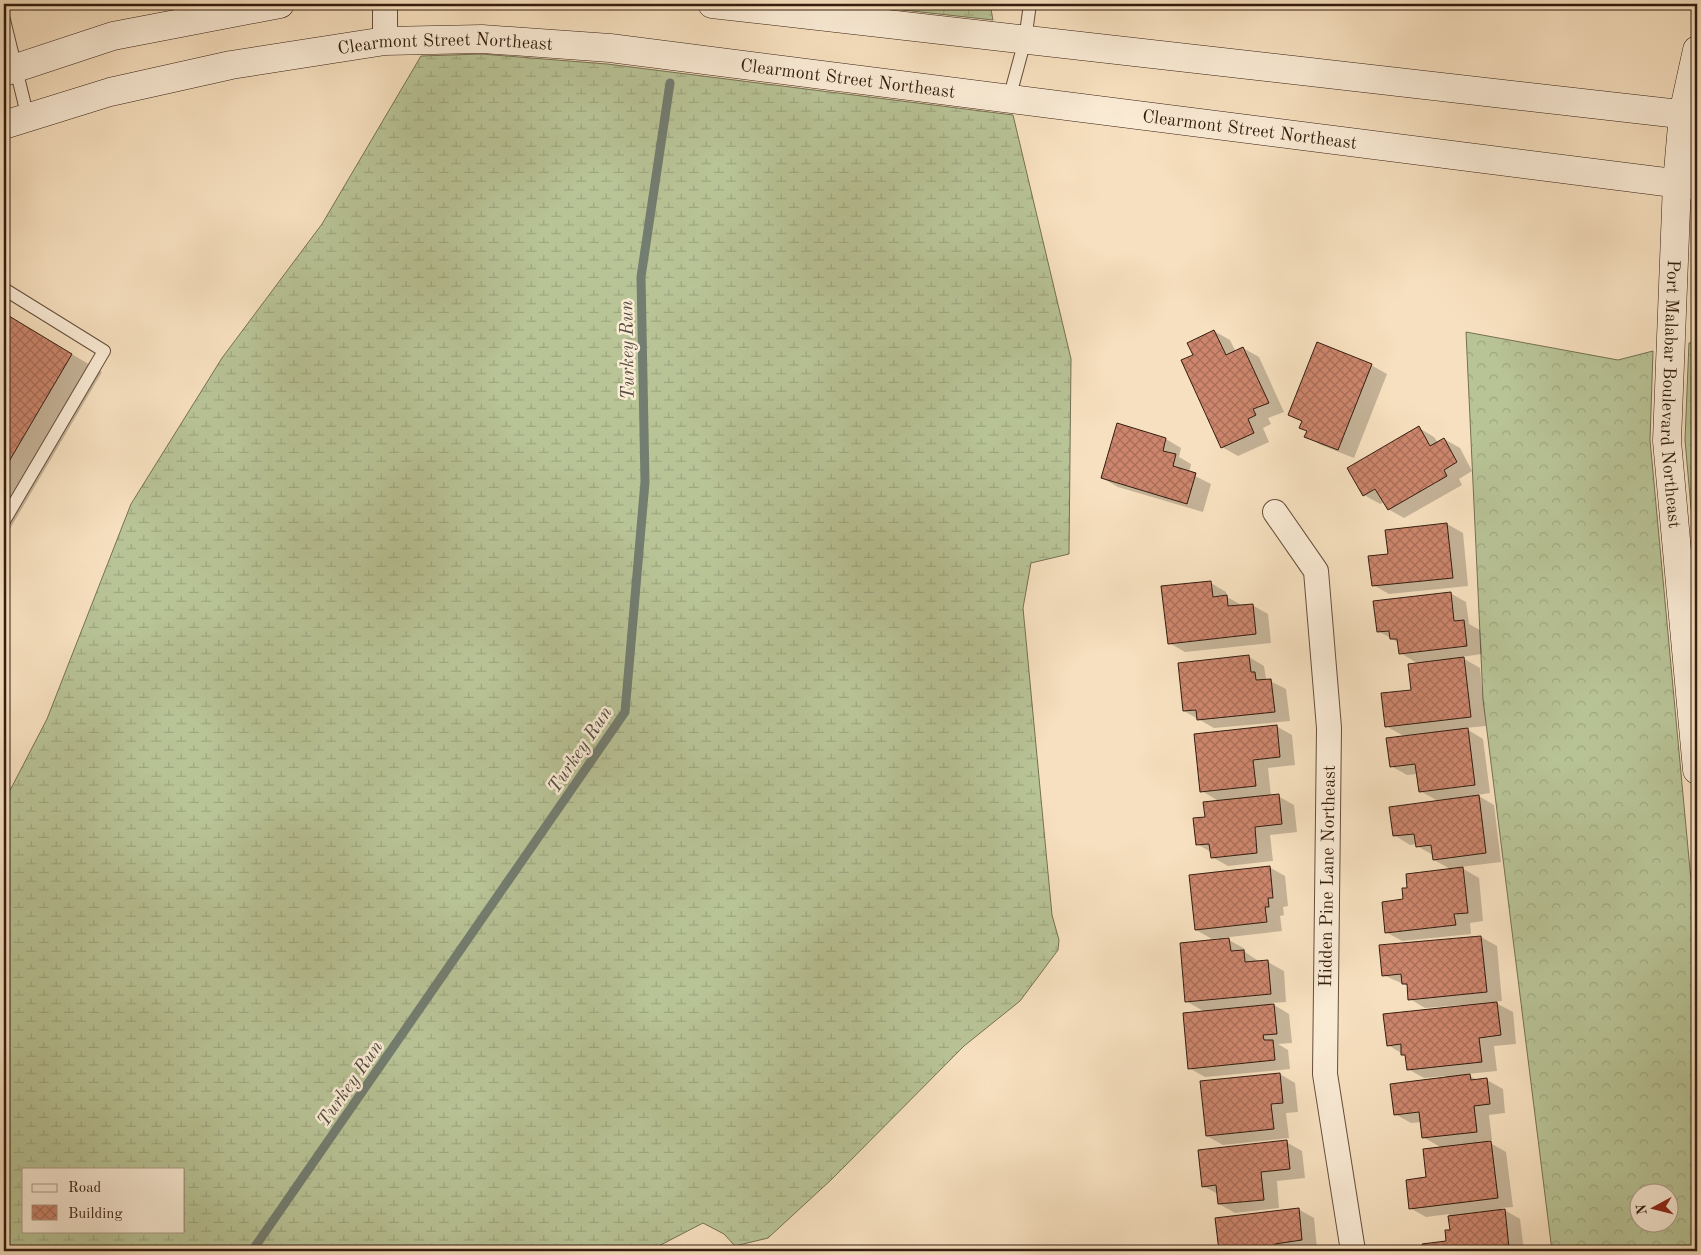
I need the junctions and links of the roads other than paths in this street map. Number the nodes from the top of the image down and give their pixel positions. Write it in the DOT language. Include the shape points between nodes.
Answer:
graph roads {
  1 [pos="280,4"];
  2 [pos="385,4"];
  3 [pos="712,4"];
  4 [pos="1030,4"];
  5 [pos="4,20"];
  6 [pos="1025,40"];
  7 [pos="385,42"];
  8 [pos="1697,50"];
  9 [pos="9,70"];
  10 [pos="1009,99"];
  11 [pos="1690,115"];
  12 [pos="16,121"];
  13 [pos="1687,184"];
  14 [pos="4,289"];
  15 [pos="1275,512"];
  16 [pos="4,521"];
  17 [pos="1697,770"];
  18 [pos="1353,1251"];
  1 -- 9 [label="street" via="113,36"];
  2 -- 7 [label="street"];
  3 -- 6 [label="street"];
  4 -- 6 [label="lane"];
  5 -- 9 [label="lane"];
  6 -- 10 [label="lane"];
  6 -- 11 [label="street"];
  7 -- 10 [label="street, Clearmont Street Northeast" via="482,39 610,48"];
  7 -- 12 [label="street, Clearmont Street Northeast" via="231,65 110,92"];
  8 -- 11 [label="street, Port Malabar Boulevard Northeast"];
  9 -- 12 [label="lane"];
  10 -- 13 [label="street, Clearmont Street Northeast"];
  11 -- 13 [label="street, Port Malabar Boulevard Northeast"];
  13 -- 17 [label="street, Port Malabar Boulevard Northeast" via="1667,440"];
  14 -- 16 [label="lane" via="104,351"];
  15 -- 18 [label="street, Hidden Pine Lane Northeast" via="1316,571 1329,728 1325,1074"];
}
